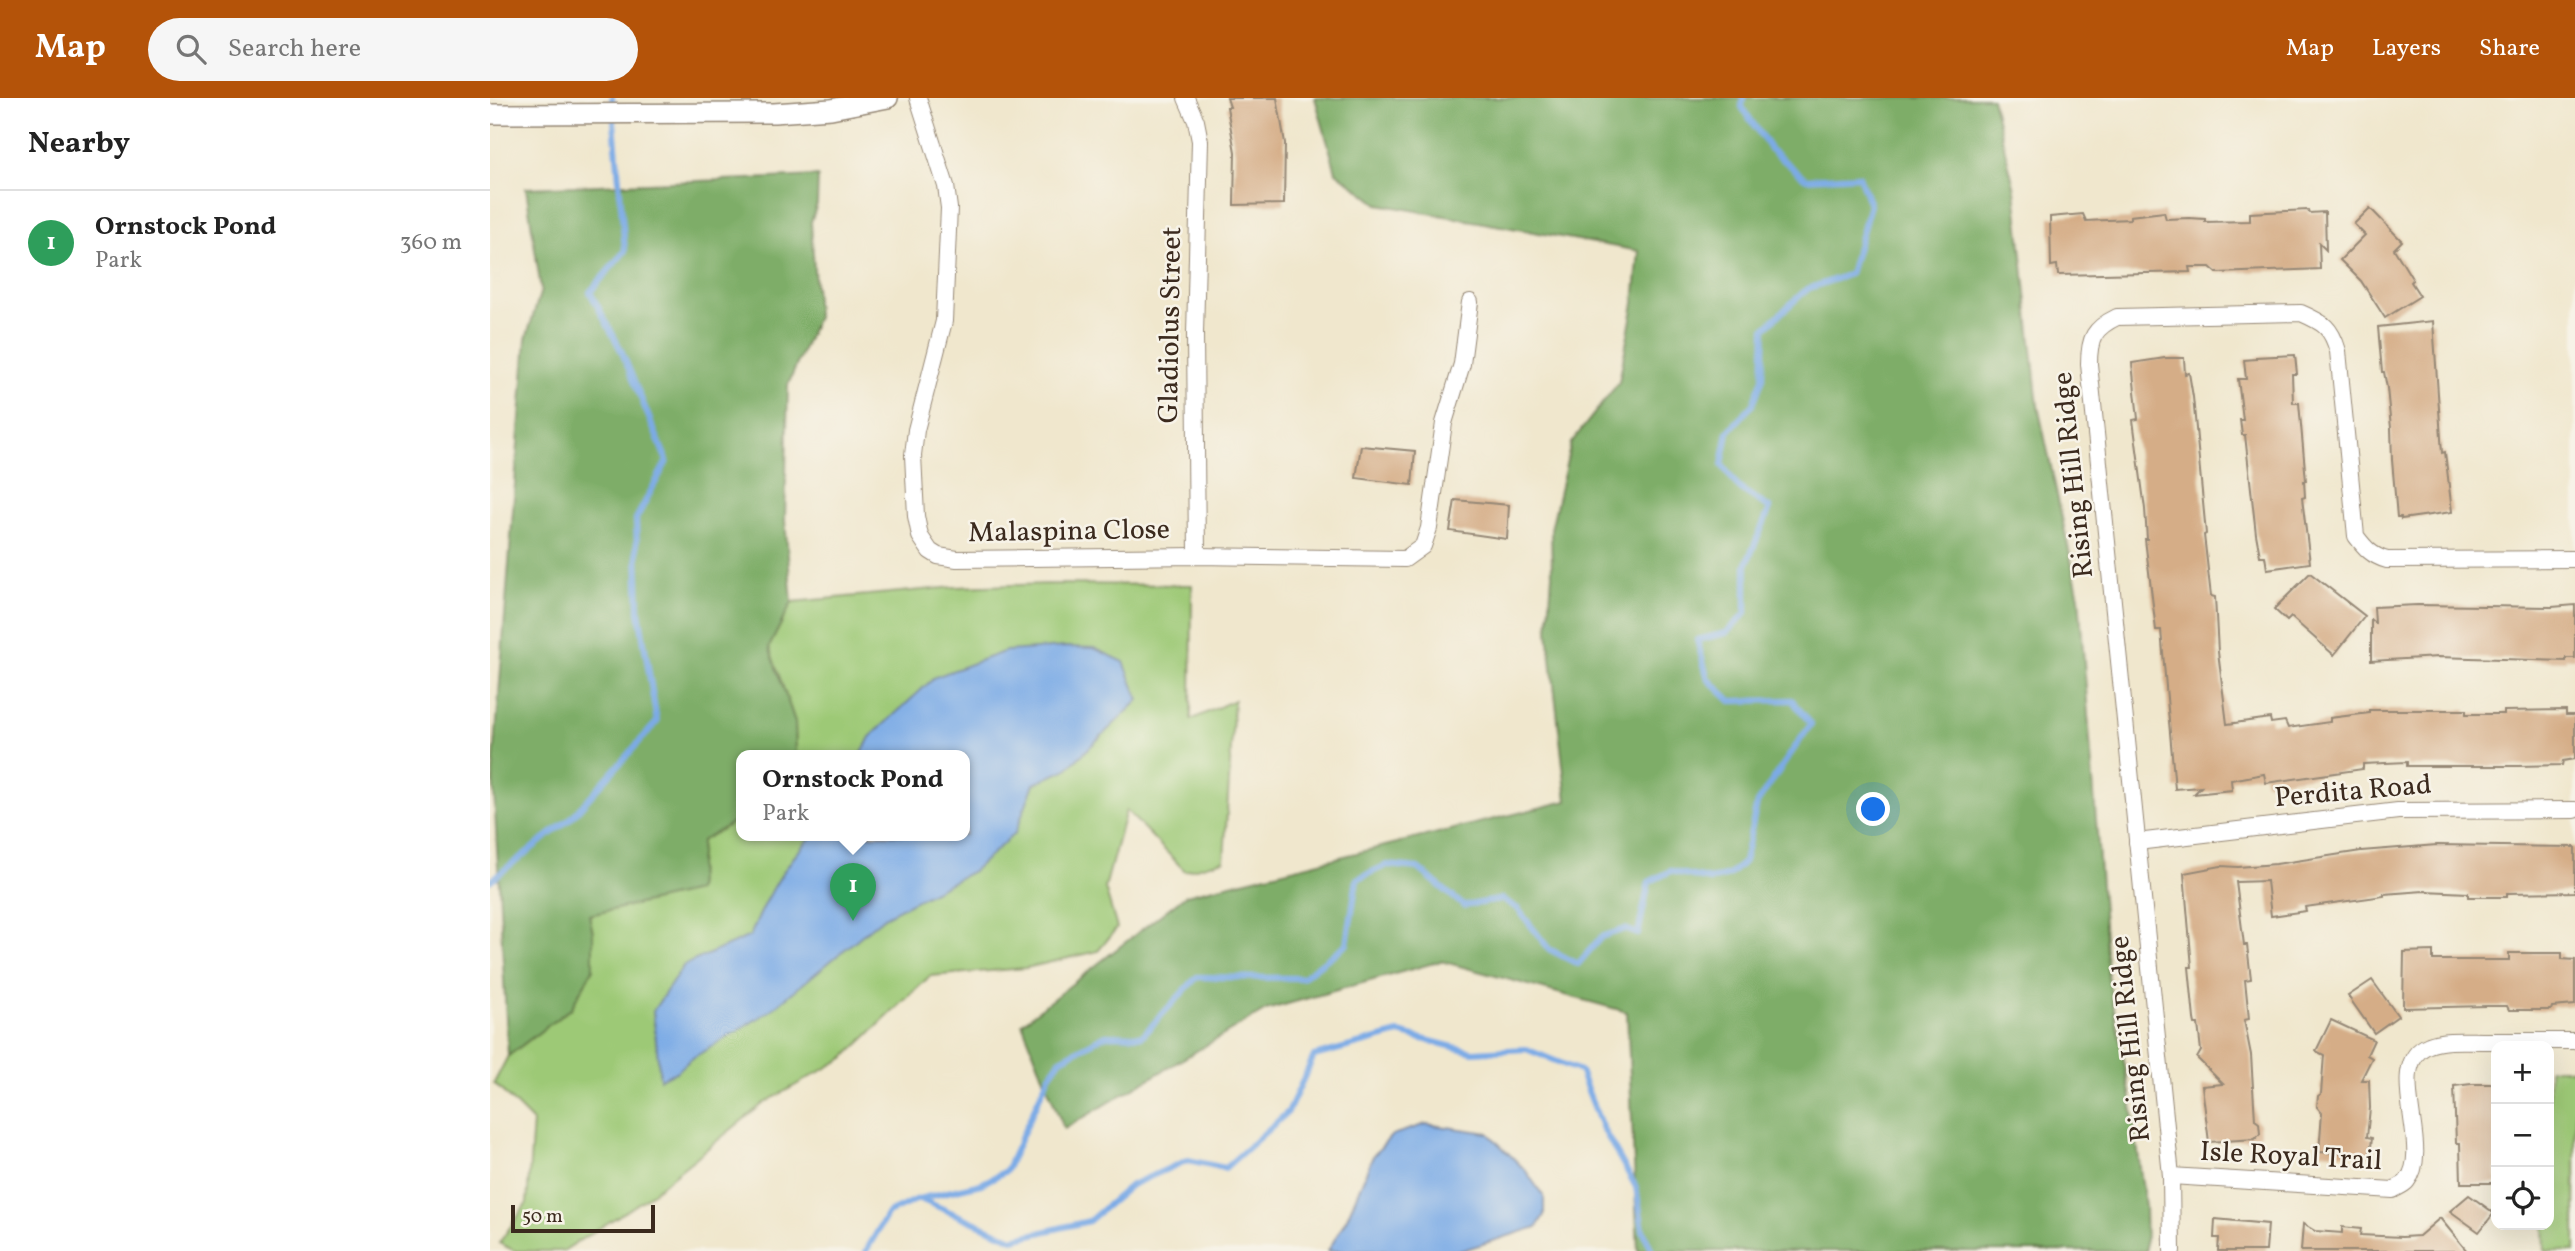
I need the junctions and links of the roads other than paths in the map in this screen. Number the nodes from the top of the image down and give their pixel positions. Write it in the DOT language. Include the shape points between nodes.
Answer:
graph roads {
  1 [pos="888,98"];
  2 [pos="918,98"];
  3 [pos="1185,98"];
  4 [pos="490,114"];
  5 [pos="1471,302"];
  6 [pos="1197,556"];
  7 [pos="2575,559"];
  8 [pos="2575,810"];
  9 [pos="2137,842"];
  10 [pos="2575,1041"];
  11 [pos="2171,1175"];
  12 [pos="2172,1251"];
  1 -- 4 [label="street" via="811,111"];
  2 -- 6 [label="street, Malaspina Close" via="949,208 944,321 919,411 914,455 920,536 948,559"];
  3 -- 6 [label="street, Gladiolus Street" via="1199,141 1194,361"];
  5 -- 6 [label="street, Malaspina Close" via="1462,365 1444,423 1429,528 1416,553 1405,559"];
  7 -- 9 [label="street, Rising Hill Ridge" via="2387,560 2366,549 2356,536 2338,351 2333,335 2321,322 2301,313 2117,317 2102,324 2089,349 2090,364"];
  8 -- 9 [label="street, Perdita Road" via="2398,810"];
  9 -- 11 [label="street, Rising Hill Ridge"];
  10 -- 11 [label="street, Isle Royal Trail" via="2454,1041 2429,1045 2416,1054 2408,1070 2413,1168 2407,1182 2393,1190"];
  11 -- 12 [label="street, Rising Hill Ridge"];
}
